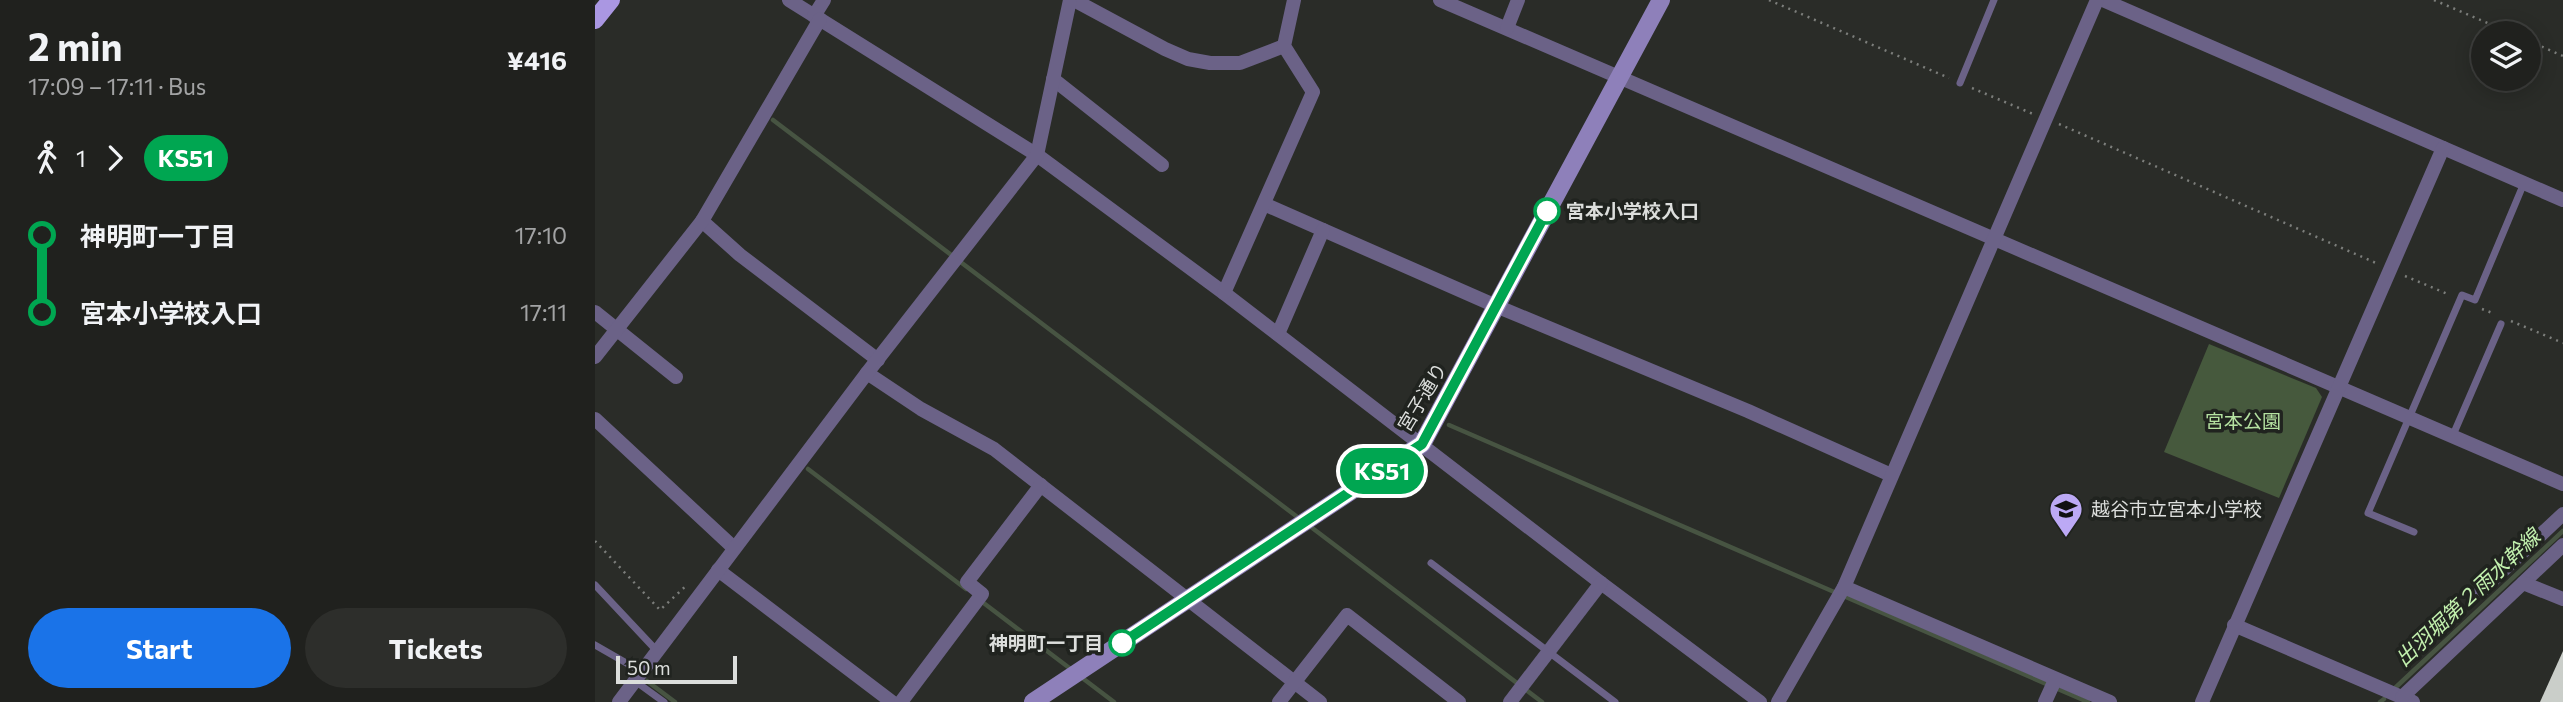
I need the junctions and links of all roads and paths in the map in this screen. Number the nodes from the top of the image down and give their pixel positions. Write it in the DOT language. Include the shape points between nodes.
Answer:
graph roads {
  1 [pos="611,0"];
  2 [pos="789,0"];
  3 [pos="824,0"];
  4 [pos="1072,0"];
  5 [pos="1294,0"];
  6 [pos="1440,0"];
  7 [pos="1517,0"];
  8 [pos="1661,0"];
  9 [pos="1769,0"];
  10 [pos="1994,0"];
  11 [pos="2097,0"];
  12 [pos="2103,0"];
  13 [pos="2434,0"];
  14 [pos="817,18"];
  15 [pos="595,20"];
  16 [pos="2483,21"];
  17 [pos="1507,28"];
  18 [pos="1284,46"];
  19 [pos="2541,46"];
  20 [pos="2563,56"];
  21 [pos="1619,76"];
  22 [pos="1053,79"];
  23 [pos="1960,83"];
  24 [pos="2045,119"];
  25 [pos="2443,148"];
  26 [pos="1037,155"];
  27 [pos="1162,165"];
  28 [pos="2524,183"];
  29 [pos="2563,200"];
  30 [pos="1264,204"];
  31 [pos="702,221"];
  32 [pos="1324,230"];
  33 [pos="1994,237"];
  34 [pos="2390,270"];
  35 [pos="1224,293"];
  36 [pos="2460,299"];
  37 [pos="1496,306"];
  38 [pos="595,312"];
  39 [pos="2501,324"];
  40 [pos="616,330"];
  41 [pos="1278,334"];
  42 [pos="2563,343"];
  43 [pos="595,357"];
  44 [pos="878,360"];
  45 [pos="867,373"];
  46 [pos="676,377"];
  47 [pos="2338,386"];
  48 [pos="2409,417"];
  49 [pos="595,419"];
  50 [pos="2453,435"];
  51 [pos="1422,444"];
  52 [pos="1891,475"];
  53 [pos="2563,484"];
  54 [pos="1041,485"];
  55 [pos="2563,514"];
  56 [pos="2414,532"];
  57 [pos="595,541"];
  58 [pos="2563,545"];
  59 [pos="734,548"];
  60 [pos="1431,563"];
  61 [pos="716,574"];
  62 [pos="1601,583"];
  63 [pos="2523,583"];
  64 [pos="595,585"];
  65 [pos="1844,587"];
  66 [pos="2481,591"];
  67 [pos="2563,599"];
  68 [pos="1189,600"];
  69 [pos="2234,625"];
  70 [pos="595,645"];
  71 [pos="657,651"];
  72 [pos="1549,652"];
  73 [pos="638,676"];
  74 [pos="2055,680"];
  75 [pos="1294,682"];
  76 [pos="2407,700"];
  77 [pos="619,702"];
  78 [pos="664,702"];
  79 [pos="892,702"];
  80 [pos="901,702"];
  81 [pos="1033,702"];
  82 [pos="1279,702"];
  83 [pos="1320,702"];
  84 [pos="1459,702"];
  85 [pos="1510,702"];
  86 [pos="1615,702"];
  87 [pos="1760,702"];
  88 [pos="1778,702"];
  89 [pos="2045,702"];
  90 [pos="2110,702"];
  91 [pos="2202,702"];
  1 -- 15 [label="main road"];
  2 -- 14 [label="street"];
  3 -- 14 [label="street"];
  4 -- 18 [label="street" via="1188,59 1240,63"];
  4 -- 22 [label="street"];
  5 -- 18 [label="street"];
  6 -- 17 [label="street"];
  7 -- 17 [label="street"];
  8 -- 21 [label="street, 宮子通り"];
  9 -- 23 [label="path"];
  10 -- 23 [label="lane"];
  11 -- 24 [label="street"];
  12 -- 25 [label="street"];
  13 -- 16 [label="path"];
  14 -- 26 [label="street"];
  14 -- 31 [label="street"];
  17 -- 21 [label="street"];
  18 -- 30 [label="street" via="1313,92"];
  19 -- 20 [label="path"];
  21 -- 33 [label="street"];
  21 -- 37 [label="street, 宮子通り"];
  22 -- 26 [label="street"];
  22 -- 27 [label="street"];
  23 -- 24 [label="path"];
  24 -- 33 [label="street"];
  24 -- 34 [label="path"];
  25 -- 28 [label="street"];
  25 -- 34 [label="street"];
  26 -- 35 [label="street"];
  26 -- 44 [label="street"];
  28 -- 29 [label="street"];
  28 -- 36 [label="lane" via="2475,300 2462,295"];
  30 -- 32 [label="street"];
  30 -- 35 [label="street"];
  31 -- 40 [label="street"];
  31 -- 44 [label="street"];
  32 -- 37 [label="street"];
  32 -- 41 [label="street"];
  33 -- 47 [label="street"];
  33 -- 52 [label="street"];
  34 -- 36 [label="path"];
  34 -- 47 [label="street"];
  35 -- 41 [label="street"];
  36 -- 42 [label="path"];
  36 -- 48 [label="lane"];
  37 -- 51 [label="street, 宮子通り"];
  37 -- 52 [label="street"];
  38 -- 40 [label="street"];
  39 -- 50 [label="lane"];
  40 -- 43 [label="street"];
  40 -- 46 [label="street"];
  41 -- 51 [label="street"];
  44 -- 45 [label="street"];
  45 -- 54 [label="street" via="994,449"];
  45 -- 59 [label="street"];
  47 -- 48 [label="street"];
  47 -- 69 [label="street"];
  48 -- 50 [label="street"];
  48 -- 56 [label="lane" via="2368,513"];
  49 -- 59 [label="street"];
  50 -- 53 [label="street"];
  51 -- 62 [label="street"];
  51 -- 68 [label="street, 宮子通り"];
  52 -- 65 [label="street"];
  54 -- 68 [label="street"];
  54 -- 80 [label="street" via="967,582 982,594"];
  55 -- 66 [label="street"];
  57 -- 61 [label="path" via="660,610 703,569"];
  58 -- 63 [label="street"];
  59 -- 61 [label="street"];
  60 -- 72 [label="lane"];
  61 -- 71 [label="street"];
  61 -- 79 [label="street"];
  62 -- 72 [label="street"];
  62 -- 87 [label="street"];
  63 -- 67 [label="street"];
  63 -- 76 [label="street"];
  64 -- 71 [label="lane"];
  65 -- 74 [label="street"];
  65 -- 88 [label="street"];
  68 -- 75 [label="street"];
  68 -- 81 [label="street, 宮子通り"];
  69 -- 76 [label="street"];
  69 -- 91 [label="street"];
  70 -- 73 [label="lane"];
  71 -- 73 [label="street"];
  72 -- 85 [label="street"];
  72 -- 86 [label="lane"];
  73 -- 77 [label="street"];
  73 -- 78 [label="lane"];
  74 -- 89 [label="street"];
  74 -- 90 [label="street"];
  75 -- 82 [label="street"];
  75 -- 83 [label="street"];
  75 -- 84 [label="street" via="1347,615"];
}
